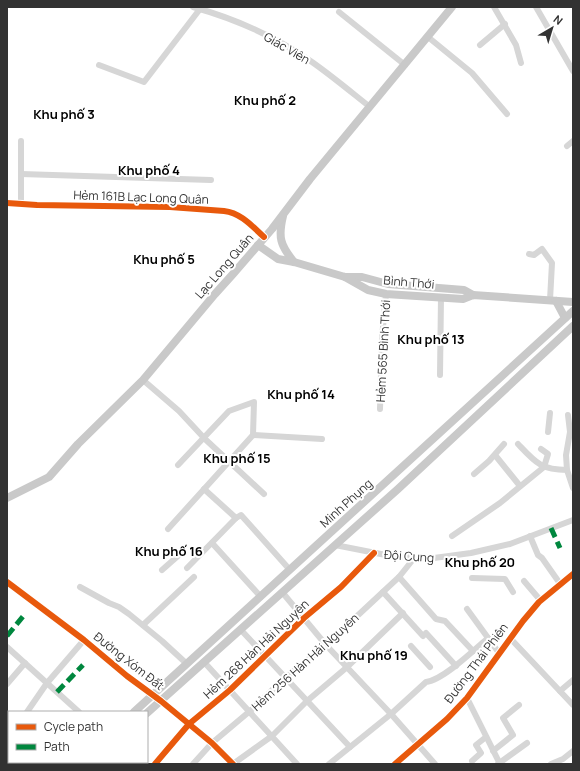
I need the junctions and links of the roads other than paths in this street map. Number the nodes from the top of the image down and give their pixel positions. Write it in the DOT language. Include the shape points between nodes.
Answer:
graph roads {
  1 [pos="193,7"];
  2 [pos="452,7"];
  3 [pos="494,7"];
  4 [pos="536,7"];
  5 [pos="200,9"];
  6 [pos="339,12"];
  7 [pos="505,24"];
  8 [pos="428,37"];
  9 [pos="480,45"];
  10 [pos="521,63"];
  11 [pos="99,65"];
  12 [pos="405,65"];
  13 [pos="573,71"];
  14 [pos="370,107"];
  15 [pos="507,114"];
  16 [pos="21,141"];
  17 [pos="573,141"];
  18 [pos="567,146"];
  19 [pos="21,174"];
  20 [pos="211,180"];
  21 [pos="7,203"];
  22 [pos="21,204"];
  23 [pos="284,214"];
  24 [pos="264,237"];
  25 [pos="258,245"];
  26 [pos="530,254"];
  27 [pos="294,262"];
  28 [pos="345,277"];
  29 [pos="441,288"];
  30 [pos="386,294"];
  31 [pos="473,295"];
  32 [pos="441,297"];
  33 [pos="553,301"];
  34 [pos="573,302"];
  35 [pos="573,311"];
  36 [pos="565,318"];
  37 [pos="573,326"];
  38 [pos="440,375"];
  39 [pos="144,380"];
  40 [pos="380,409"];
  41 [pos="550,413"];
  42 [pos="568,415"];
  43 [pos="548,432"];
  44 [pos="571,432"];
  45 [pos="253,435"];
  46 [pos="205,439"];
  47 [pos="322,439"];
  48 [pos="504,444"];
  49 [pos="518,444"];
  50 [pos="541,449"];
  51 [pos="495,455"];
  52 [pos="228,461"];
  53 [pos="178,465"];
  54 [pos="544,467"];
  55 [pos="567,470"];
  56 [pos="474,474"];
  57 [pos="390,479"];
  58 [pos="520,486"];
  59 [pos="573,487"];
  60 [pos="204,489"];
  61 [pos="398,489"];
  62 [pos="264,494"];
  63 [pos="7,498"];
  64 [pos="239,517"];
  65 [pos="573,520"];
  66 [pos="168,529"];
  67 [pos="452,536"];
  68 [pos="530,536"];
  69 [pos="212,543"];
  70 [pos="335,545"];
  71 [pos="374,553"];
  72 [pos="180,555"];
  73 [pos="415,557"];
  74 [pos="187,568"];
  75 [pos="162,570"];
  76 [pos="290,570"];
  77 [pos="573,574"];
  78 [pos="194,577"];
  79 [pos="399,577"];
  80 [pos="472,578"];
  81 [pos="524,581"];
  82 [pos="7,582"];
  83 [pos="561,585"];
  84 [pos="80,586"];
  85 [pos="282,592"];
  86 [pos="383,592"];
  87 [pos="513,592"];
  88 [pos="261,597"];
  89 [pos="541,601"];
  90 [pos="467,609"];
  91 [pos="403,614"];
  92 [pos="304,618"];
  93 [pos="143,625"];
  94 [pos="241,630"];
  95 [pos="488,638"];
  96 [pos="510,638"];
  97 [pos="84,640"];
  98 [pos="326,645"];
  99 [pos="411,646"];
  100 [pos="7,647"];
  101 [pos="473,651"];
  102 [pos="499,653"];
  103 [pos="265,655"];
  104 [pos="204,662"];
  105 [pos="25,663"];
  106 [pos="187,664"];
  107 [pos="456,666"];
  108 [pos="430,667"];
  109 [pos="346,668"];
  110 [pos="286,677"];
  111 [pos="573,680"];
  112 [pos="48,683"];
  113 [pos="7,684"];
  114 [pos="230,690"];
  115 [pos="560,691"];
  116 [pos="154,695"];
  117 [pos="467,698"];
  118 [pos="161,701"];
  119 [pos="307,701"];
  120 [pos="572,701"];
  121 [pos="519,705"];
  122 [pos="73,706"];
  123 [pos="28,711"];
  124 [pos="69,711"];
  125 [pos="78,711"];
  126 [pos="135,711"];
  127 [pos="250,711"];
  128 [pos="148,712"];
  129 [pos="391,714"];
  130 [pos="189,724"];
  131 [pos="272,736"];
  132 [pos="486,737"];
  133 [pos="212,743"];
  134 [pos="527,743"];
  135 [pos="417,744"];
  136 [pos="350,747"];
  137 [pos="493,751"];
  138 [pos="573,751"];
  139 [pos="472,761"];
  140 [pos="155,764"];
  141 [pos="193,764"];
  142 [pos="233,764"];
  143 [pos="297,764"];
  144 [pos="329,764"];
  145 [pos="395,764"];
  146 [pos="434,764"];
  147 [pos="499,764"];
  148 [pos="551,764"];
  1 -- 5 [label="street, Giác Viên"];
  2 -- 8 [label="main road, Lạc Long Quân"];
  3 -- 7 [label="street"];
  4 -- 13 [label="street"];
  5 -- 11 [label="street" via="144,82"];
  5 -- 14 [label="street, Giác Viên" via="243,24 289,47"];
  6 -- 12 [label="street"];
  7 -- 9 [label="street"];
  7 -- 10 [label="street" via="516,45"];
  8 -- 12 [label="main road, Lạc Long Quân"];
  8 -- 15 [label="street" via="472,73"];
  12 -- 14 [label="main road, Lạc Long Quân"];
  14 -- 23 [label="main road, Lạc Long Quân"];
  16 -- 19 [label="street"];
  17 -- 18 [label="street"];
  19 -- 20 [label="street"];
  19 -- 22 [label="street"];
  21 -- 22 [label="street, Hẻm 161B Lạc Long Quân"];
  22 -- 24 [label="street, Hẻm 161B Lạc Long Quân" via="170,207 232,212 247,221"];
  23 -- 24 [label="main road, Lạc Long Quân"];
  23 -- 27 [label="main road" via="280,237"];
  24 -- 25 [label="main road, Lạc Long Quân"];
  25 -- 27 [label="main road, Bình Thới" via="278,259"];
  25 -- 39 [label="main road, Lạc Long Quân"];
  26 -- 33 [label="street" via="534,255 542,249 552,263"];
  27 -- 28 [label="main road, Bình Thới"];
  28 -- 29 [label="main road, Bình Thới" via="362,277 388,284"];
  28 -- 30 [label="main road, Bình Thới" via="368,290"];
  29 -- 31 [label="main road, Bình Thới" via="464,290"];
  29 -- 32 [label="main road"];
  30 -- 32 [label="main road, Bình Thới"];
  30 -- 40 [label="street, Hẻm 565 Bình Thới"];
  31 -- 32 [label="main road, Bình Thới" via="463,299"];
  31 -- 33 [label="main road, Bình Thới"];
  32 -- 38 [label="street"];
  33 -- 34 [label="main road, Bình Thới"];
  33 -- 36 [label="main road"];
  35 -- 36 [label="main road, Minh Phụng"];
  36 -- 57 [label="main road, Minh Phụng"];
  37 -- 61 [label="main road, Minh Phụng"];
  39 -- 46 [label="street" via="179,411"];
  39 -- 63 [label="main road, Lạc Long Quân" via="78,444 49,477"];
  41 -- 43 [label="street"];
  42 -- 44 [label="street"];
  44 -- 55 [label="street" via="566,455"];
  45 -- 46 [label="street" via="254,402 229,411"];
  45 -- 47 [label="street"];
  45 -- 52 [label="street"];
  46 -- 52 [label="street"];
  46 -- 53 [label="street"];
  48 -- 51 [label="street"];
  49 -- 54 [label="street"];
  50 -- 54 [label="street" via="548,454"];
  51 -- 56 [label="street"];
  51 -- 58 [label="street"];
  52 -- 60 [label="street"];
  52 -- 62 [label="street"];
  54 -- 55 [label="street"];
  54 -- 58 [label="street"];
  55 -- 59 [label="street"];
  57 -- 61 [label="main road"];
  57 -- 76 [label="main road, Minh Phụng"];
  58 -- 67 [label="street"];
  60 -- 64 [label="street"];
  60 -- 66 [label="street"];
  61 -- 70 [label="main road, Minh Phụng"];
  64 -- 69 [label="street"];
  64 -- 76 [label="street"];
  65 -- 68 [label="street, Đội Cung"];
  68 -- 73 [label="street, Đội Cung" via="510,544 458,556"];
  68 -- 83 [label="street" via="538,555"];
  69 -- 74 [label="street"];
  69 -- 88 [label="street"];
  70 -- 71 [label="street, Đội Cung"];
  70 -- 85 [label="main road, Minh Phụng"];
  71 -- 73 [label="street, Đội Cung"];
  71 -- 92 [label="street, Hẻm 268 Hàn Hải Nguyên" via="341,587"];
  72 -- 75 [label="street"];
  73 -- 79 [label="street, Hẻm 256 Hàn Hải Nguyên"];
  76 -- 88 [label="main road, Minh Phụng"];
  77 -- 83 [label="street, Đường Thái Phiên"];
  78 -- 93 [label="street"];
  79 -- 86 [label="street, Hẻm 256 Hàn Hải Nguyên"];
  79 -- 101 [label="street" via="436,619 445,621"];
  80 -- 87 [label="street" via="505,579"];
  81 -- 89 [label="street"];
  82 -- 97 [label="street, Đường Xóm Đất"];
  83 -- 89 [label="street, Đường Thái Phiên"];
  84 -- 93 [label="street" via="119,607"];
  85 -- 92 [label="street"];
  85 -- 94 [label="main road, Minh Phụng"];
  86 -- 91 [label="street"];
  86 -- 98 [label="street, Hẻm 256 Hàn Hải Nguyên"];
  88 -- 106 [label="main road, Minh Phụng"];
  89 -- 96 [label="street, Đường Thái Phiên"];
  90 -- 95 [label="street"];
  91 -- 107 [label="street"];
  91 -- 109 [label="street"];
  92 -- 98 [label="street"];
  92 -- 103 [label="street, Hẻm 268 Hàn Hải Nguyên"];
  93 -- 106 [label="street"];
  94 -- 103 [label="street"];
  94 -- 104 [label="main road, Minh Phụng"];
  95 -- 101 [label="street"];
  95 -- 102 [label="street"];
  96 -- 102 [label="street, Đường Thái Phiên"];
  96 -- 115 [label="street"];
  97 -- 112 [label="street"];
  97 -- 116 [label="street, Đường Xóm Đất"];
  98 -- 109 [label="street"];
  98 -- 110 [label="street, Hẻm 256 Hàn Hải Nguyên"];
  99 -- 108 [label="street"];
  100 -- 105 [label="street"];
  101 -- 107 [label="street"];
  102 -- 117 [label="street, Đường Thái Phiên"];
  103 -- 110 [label="street"];
  103 -- 114 [label="street, Hẻm 268 Hàn Hải Nguyên"];
  104 -- 114 [label="street"];
  104 -- 118 [label="main road, Minh Phụng"];
  105 -- 112 [label="street"];
  105 -- 113 [label="street"];
  106 -- 116 [label="main road, Minh Phụng"];
  107 -- 129 [label="street" via="431,682 426,682"];
  109 -- 119 [label="street"];
  109 -- 129 [label="street"];
  110 -- 119 [label="street"];
  110 -- 127 [label="street, Hẻm 256 Hàn Hải Nguyên"];
  111 -- 115 [label="street"];
  112 -- 122 [label="street"];
  112 -- 123 [label="street"];
  114 -- 127 [label="street"];
  114 -- 130 [label="street, Hẻm 268 Hàn Hải Nguyên"];
  115 -- 120 [label="street"];
  116 -- 118 [label="street, Đường Xóm Đất"];
  116 -- 126 [label="main road, Minh Phụng"];
  117 -- 132 [label="street"];
  117 -- 135 [label="street, Đường Thái Phiên"];
  118 -- 128 [label="main road, Minh Phụng"];
  118 -- 130 [label="street, Đường Xóm Đất"];
  119 -- 131 [label="street"];
  119 -- 136 [label="street"];
  121 -- 137 [label="street" via="503,718 513,735"];
  122 -- 124 [label="street"];
  122 -- 125 [label="street"];
  127 -- 131 [label="street"];
  127 -- 133 [label="street, Hẻm 256 Hàn Hải Nguyên"];
  129 -- 135 [label="street"];
  129 -- 136 [label="street"];
  130 -- 133 [label="street, Đường Xóm Đất"];
  130 -- 140 [label="street, Hẻm 268 Hàn Hải Nguyên"];
  131 -- 142 [label="street"];
  131 -- 143 [label="street"];
  132 -- 137 [label="street"];
  132 -- 139 [label="street" via="476,745 481,754"];
  133 -- 141 [label="street, Hẻm 256 Hàn Hải Nguyên"];
  133 -- 142 [label="street, Đường Xóm Đất"];
  134 -- 147 [label="street"];
  135 -- 145 [label="street, Đường Thái Phiên"];
  135 -- 146 [label="street"];
  136 -- 144 [label="street"];
  137 -- 147 [label="street"];
  138 -- 148 [label="street"];
}
